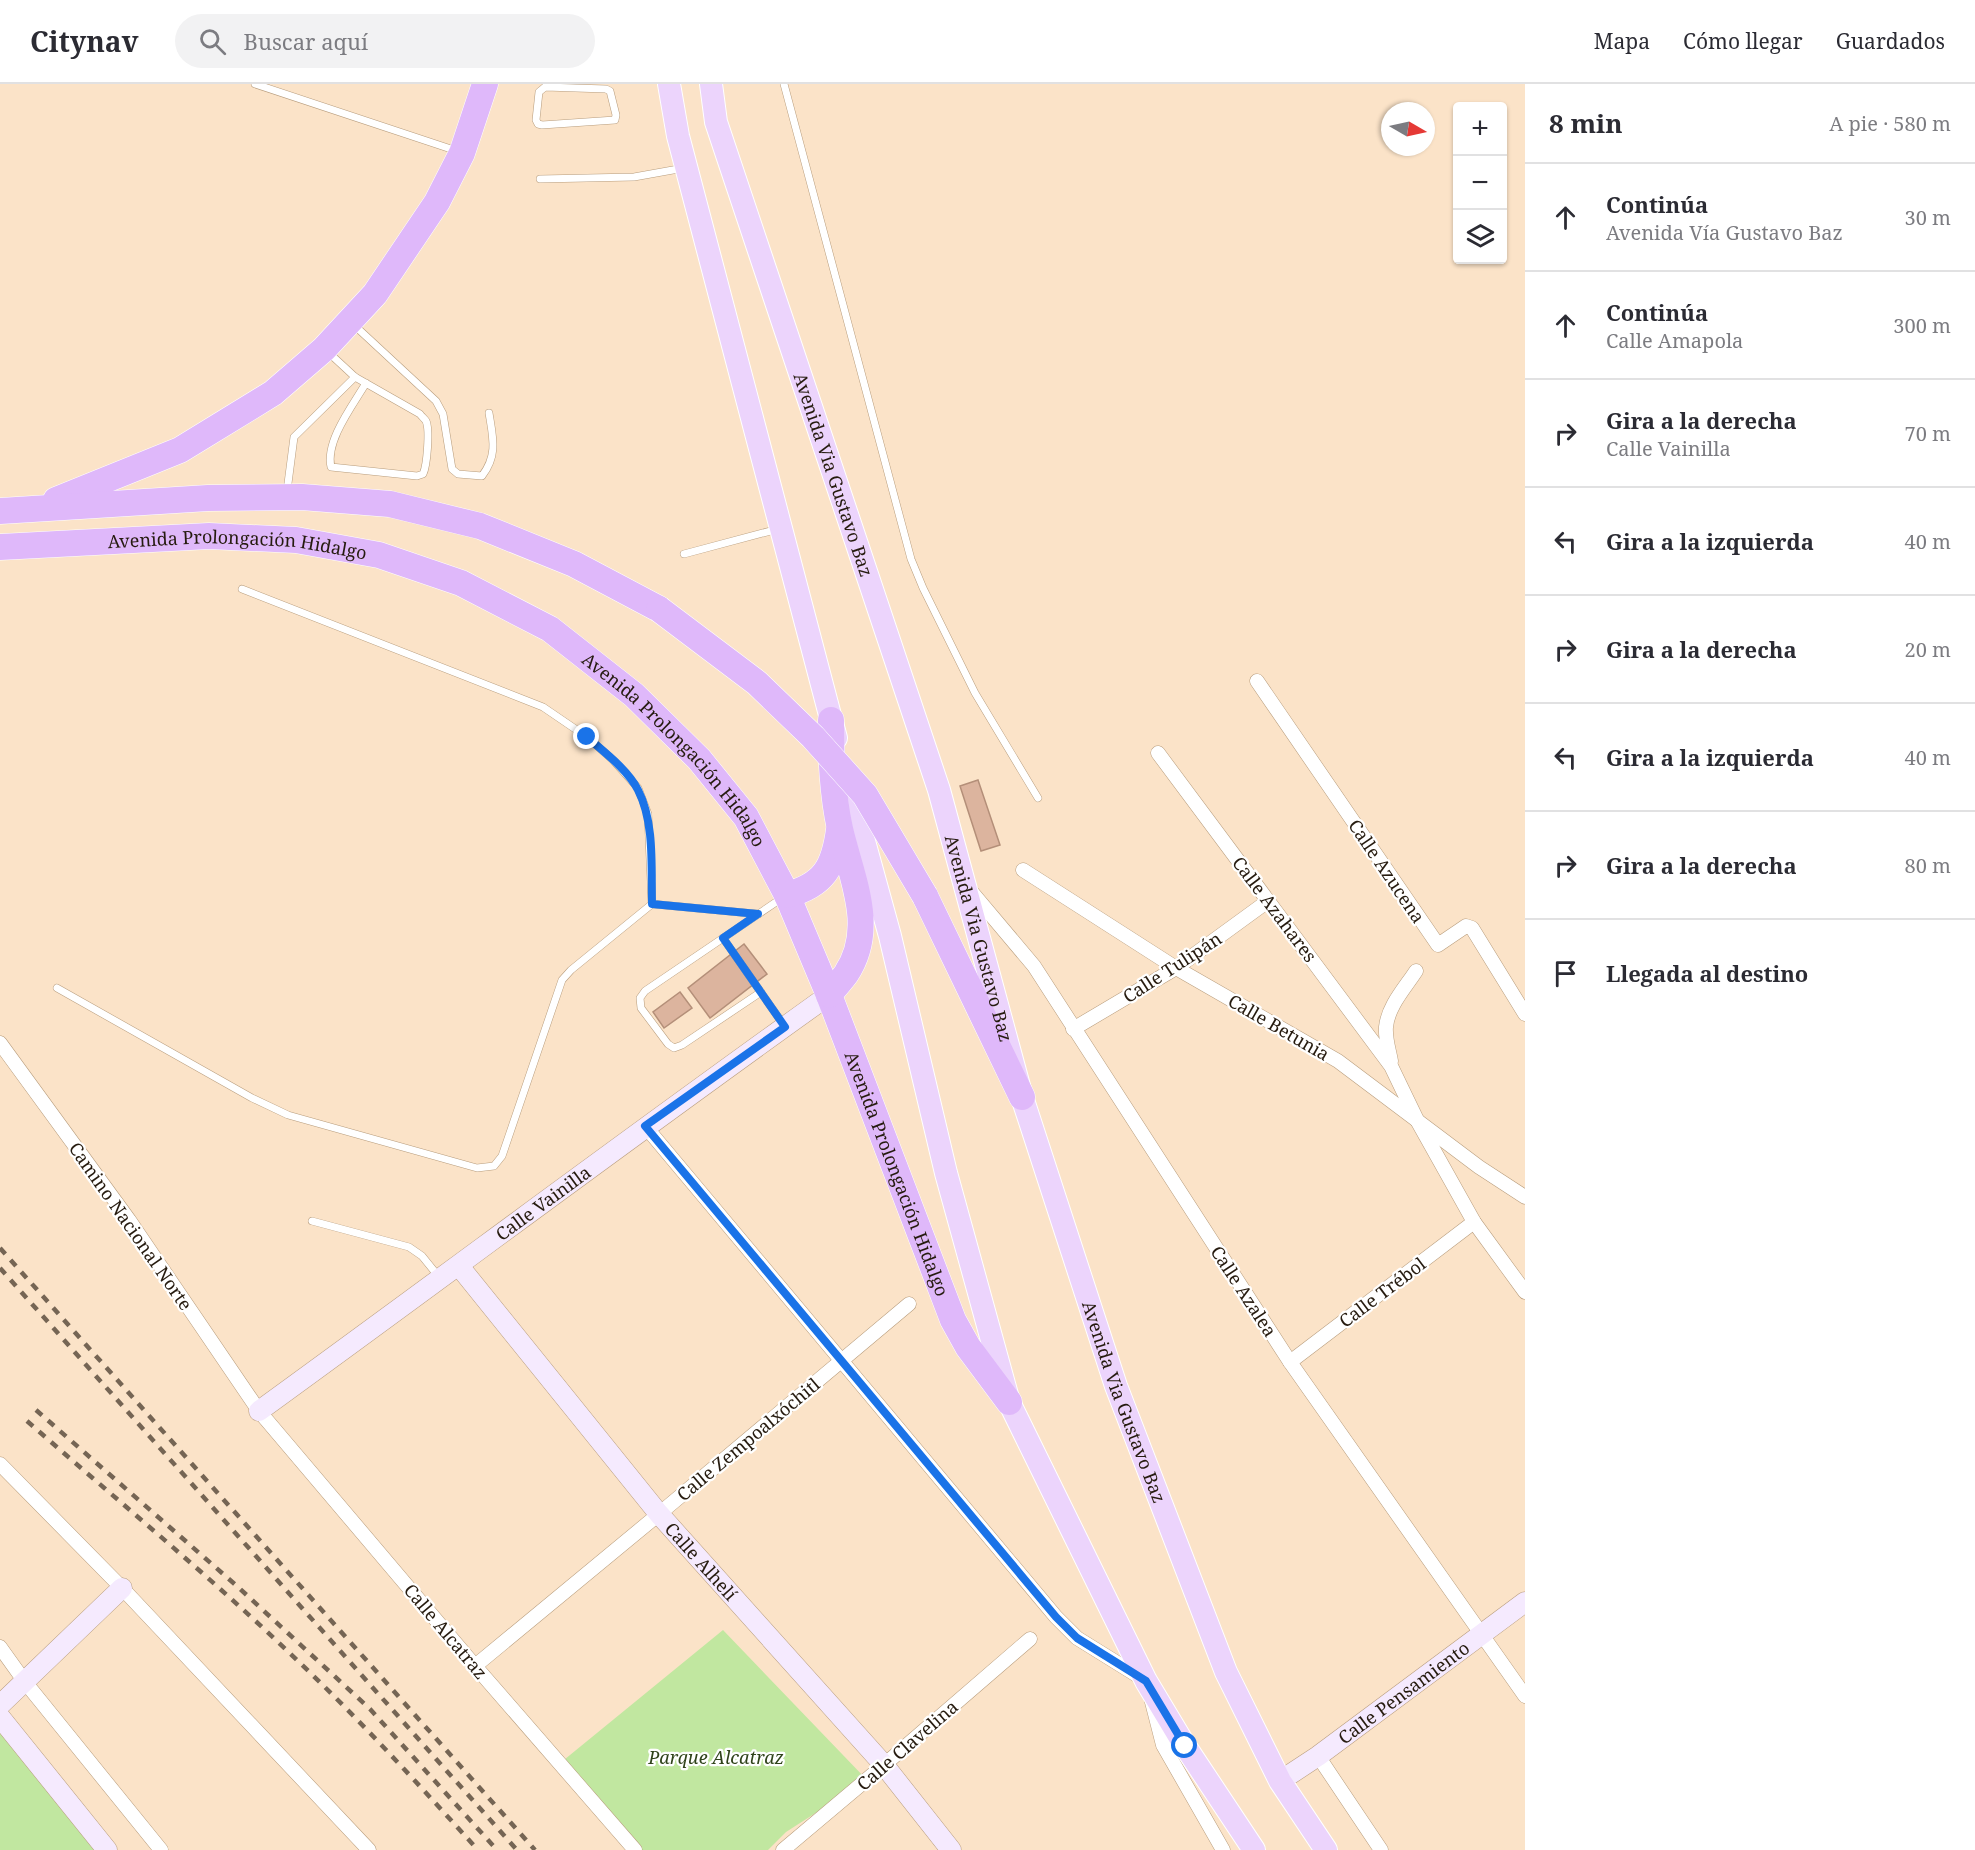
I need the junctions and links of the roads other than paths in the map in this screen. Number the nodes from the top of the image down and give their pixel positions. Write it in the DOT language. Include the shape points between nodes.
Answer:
graph roads {
  1 [pos="255,84"];
  2 [pos="485,84"];
  3 [pos="669,84"];
  4 [pos="711,84"];
  5 [pos="784,84"];
  6 [pos="576,86"];
  7 [pos="462,153"];
  8 [pos="687,168"];
  9 [pos="540,179"];
  10 [pos="350,321"];
  11 [pos="324,348"];
  12 [pos="355,377"];
  13 [pos="366,383"];
  14 [pos="489,413"];
  15 [pos="286,497"];
  16 [pos="35,508"];
  17 [pos="0,511"];
  18 [pos="781,528"];
  19 [pos="0,548"];
  20 [pos="684,554"];
  21 [pos="242,589"];
  22 [pos="1257,681"];
  23 [pos="831,720"];
  24 [pos="1158,753"];
  25 [pos="1038,798"];
  26 [pos="840,827"];
  27 [pos="1023,870"];
  28 [pos="965,884"];
  29 [pos="787,895"];
  30 [pos="1268,901"];
  31 [pos="652,904"];
  32 [pos="758,914"];
  33 [pos="723,938"];
  34 [pos="1176,968"];
  35 [pos="1416,971"];
  36 [pos="57,988"];
  37 [pos="761,992"];
  38 [pos="829,995"];
  39 [pos="1525,1014"];
  40 [pos="785,1027"];
  41 [pos="1073,1029"];
  42 [pos="0,1043"];
  43 [pos="1391,1066"];
  44 [pos="1022,1097"];
  45 [pos="1418,1122"];
  46 [pos="645,1126"];
  47 [pos="1525,1197"];
  48 [pos="312,1221"];
  49 [pos="1474,1222"];
  50 [pos="459,1266"];
  51 [pos="441,1279"];
  52 [pos="1525,1292"];
  53 [pos="909,1304"];
  54 [pos="842,1359"];
  55 [pos="1290,1362"];
  56 [pos="1009,1402"];
  57 [pos="259,1411"];
  58 [pos="0,1464"];
  59 [pos="659,1514"];
  60 [pos="122,1588"];
  61 [pos="1525,1602"];
  62 [pos="1482,1633"];
  63 [pos="1030,1639"];
  64 [pos="0,1647"];
  65 [pos="475,1666"];
  66 [pos="1146,1681"];
  67 [pos="25,1682"];
  68 [pos="1525,1696"];
  69 [pos="0,1705"];
  70 [pos="0,1716"];
  71 [pos="1318,1756"];
  72 [pos="884,1765"];
  73 [pos="1281,1781"];
  74 [pos="107,1850"];
  75 [pos="161,1850"];
  76 [pos="369,1850"];
  77 [pos="635,1850"];
  78 [pos="783,1850"];
  79 [pos="951,1850"];
  80 [pos="1223,1850"];
  81 [pos="1254,1850"];
  82 [pos="1326,1850"];
  83 [pos="1381,1850"];
  1 -- 7 [label="lane"];
  2 -- 7 [label="highway"];
  3 -- 8 [label="main road"];
  4 -- 28 [label="main road, Avenida Via Gustavo Baz" via="716,122 939,790"];
  5 -- 25 [label="lane" via="911,559 975,693"];
  6 -- 6 [label="lane" via="610,90 615,120 538,124 541,89"];
  7 -- 10 [label="highway" via="437,202 375,294"];
  8 -- 9 [label="lane" via="634,177"];
  8 -- 18 [label="main road"];
  10 -- 11 [label="highway"];
  10 -- 14 [label="lane" via="436,400 443,414 452,469 458,474 482,476 490,465 494,445"];
  11 -- 12 [label="lane"];
  11 -- 16 [label="highway" via="273,393 180,450"];
  12 -- 13 [label="lane"];
  12 -- 15 [label="lane" via="294,437"];
  13 -- 13 [label="lane" via="331,443 331,466 423,474 426,420"];
  15 -- 16 [label="highway, Avenida Prolongación Hidalgo"];
  15 -- 44 [label="highway, Avenida Prolongación Hidalgo, bridge" via="390,504 480,526 573,564 659,609 757,683 865,795 925,896"];
  16 -- 17 [label="highway, Avenida Prolongación Hidalgo"];
  18 -- 20 [label="lane"];
  18 -- 23 [label="main road"];
  19 -- 29 [label="highway, Avenida Prolongación Hidalgo" via="209,536 296,540 379,555 461,584 550,629 634,695 699,759 746,817"];
  21 -- 31 [label="lane" via="543,707 587,737 638,788 648,814"];
  22 -- 39 [label="street, Calle Azucena" via="1438,945 1460,928 1472,928"];
  23 -- 26 [label="highway" via="831,771"];
  23 -- 56 [label="main road" via="890,936 946,1173"];
  24 -- 30 [label="street, Calle Azahares"];
  26 -- 29 [label="highway" via="833,861 826,872 817,882"];
  26 -- 38 [label="highway" via="862,920 855,956"];
  27 -- 34 [label="street, Calle Betunia"];
  28 -- 41 [label="street, Calle Azalea" via="1034,966"];
  28 -- 44 [label="main road, Avenida Via Gustavo Baz"];
  29 -- 32 [label="lane"];
  29 -- 38 [label="highway, Avenida Prolongación Hidalgo"];
  30 -- 34 [label="street, Calle Tulipán"];
  30 -- 43 [label="street, Calle Azahares"];
  31 -- 32 [label="lane"];
  31 -- 36 [label="lane" via="562,980 502,1156 494,1166 477,1168 288,1115"];
  32 -- 33 [label="lane"];
  33 -- 37 [label="lane"];
  33 -- 37 [label="lane" via="645,991 640,998 641,1008 674,1048"];
  34 -- 41 [label="street, Calle Tulipán"];
  34 -- 45 [label="street, Calle Betunia" via="1338,1061"];
  35 -- 43 [label="street, Calle Azahares" via="1386,1026"];
  37 -- 40 [label="lane"];
  38 -- 40 [label="street, Calle Vainilla"];
  38 -- 56 [label="highway, Avenida Prolongación Hidalgo" via="953,1320"];
  40 -- 46 [label="street, Calle Vainilla"];
  41 -- 55 [label="street, Calle Azalea"];
  42 -- 57 [label="street, Camino Nacional Norte" via="129,1220"];
  43 -- 45 [label="street, Calle Azahares"];
  44 -- 73 [label="main road, Avenida Via Gustavo Baz" via="1116,1386 1226,1672"];
  45 -- 47 [label="street, Calle Betunia"];
  45 -- 49 [label="street, Calle Azahares"];
  46 -- 50 [label="street, Calle Vainilla"];
  46 -- 54 [label="street"];
  48 -- 51 [label="lane" via="408,1247 423,1256"];
  49 -- 52 [label="street, Calle Azahares"];
  49 -- 55 [label="street, Calle Trébol"];
  50 -- 51 [label="street, Calle Vainilla"];
  50 -- 59 [label="street, Calle Alhelí"];
  51 -- 57 [label="street, Calle Vainilla"];
  53 -- 54 [label="street, Calle Zempoalxóchitl"];
  54 -- 59 [label="street, Calle Zempoalxóchitl"];
  54 -- 66 [label="street" via="1056,1617 1077,1638"];
  55 -- 62 [label="street, Calle Azalea"];
  56 -- 66 [label="main road"];
  57 -- 65 [label="street, Calle Alcatraz"];
  58 -- 60 [label="street"];
  59 -- 65 [label="street, Calle Zempoalxóchitl"];
  59 -- 72 [label="street, Calle Alhelí"];
  60 -- 67 [label="street"];
  60 -- 76 [label="street"];
  61 -- 62 [label="street, Calle Pensamiento"];
  62 -- 68 [label="street, Calle Azalea"];
  62 -- 71 [label="street, Calle Pensamiento"];
  63 -- 72 [label="street, Calle Clavelina"];
  64 -- 67 [label="street"];
  65 -- 77 [label="street, Calle Alcatraz"];
  66 -- 80 [label="street" via="1163,1745"];
  66 -- 81 [label="main road"];
  67 -- 69 [label="street"];
  67 -- 75 [label="street"];
  70 -- 74 [label="street"];
  71 -- 73 [label="street, Calle Pensamiento"];
  71 -- 83 [label="street"];
  72 -- 78 [label="street, Calle Clavelina"];
  72 -- 79 [label="street, Calle Alhelí"];
  73 -- 82 [label="main road, Avenida Via Gustavo Baz"];
}
